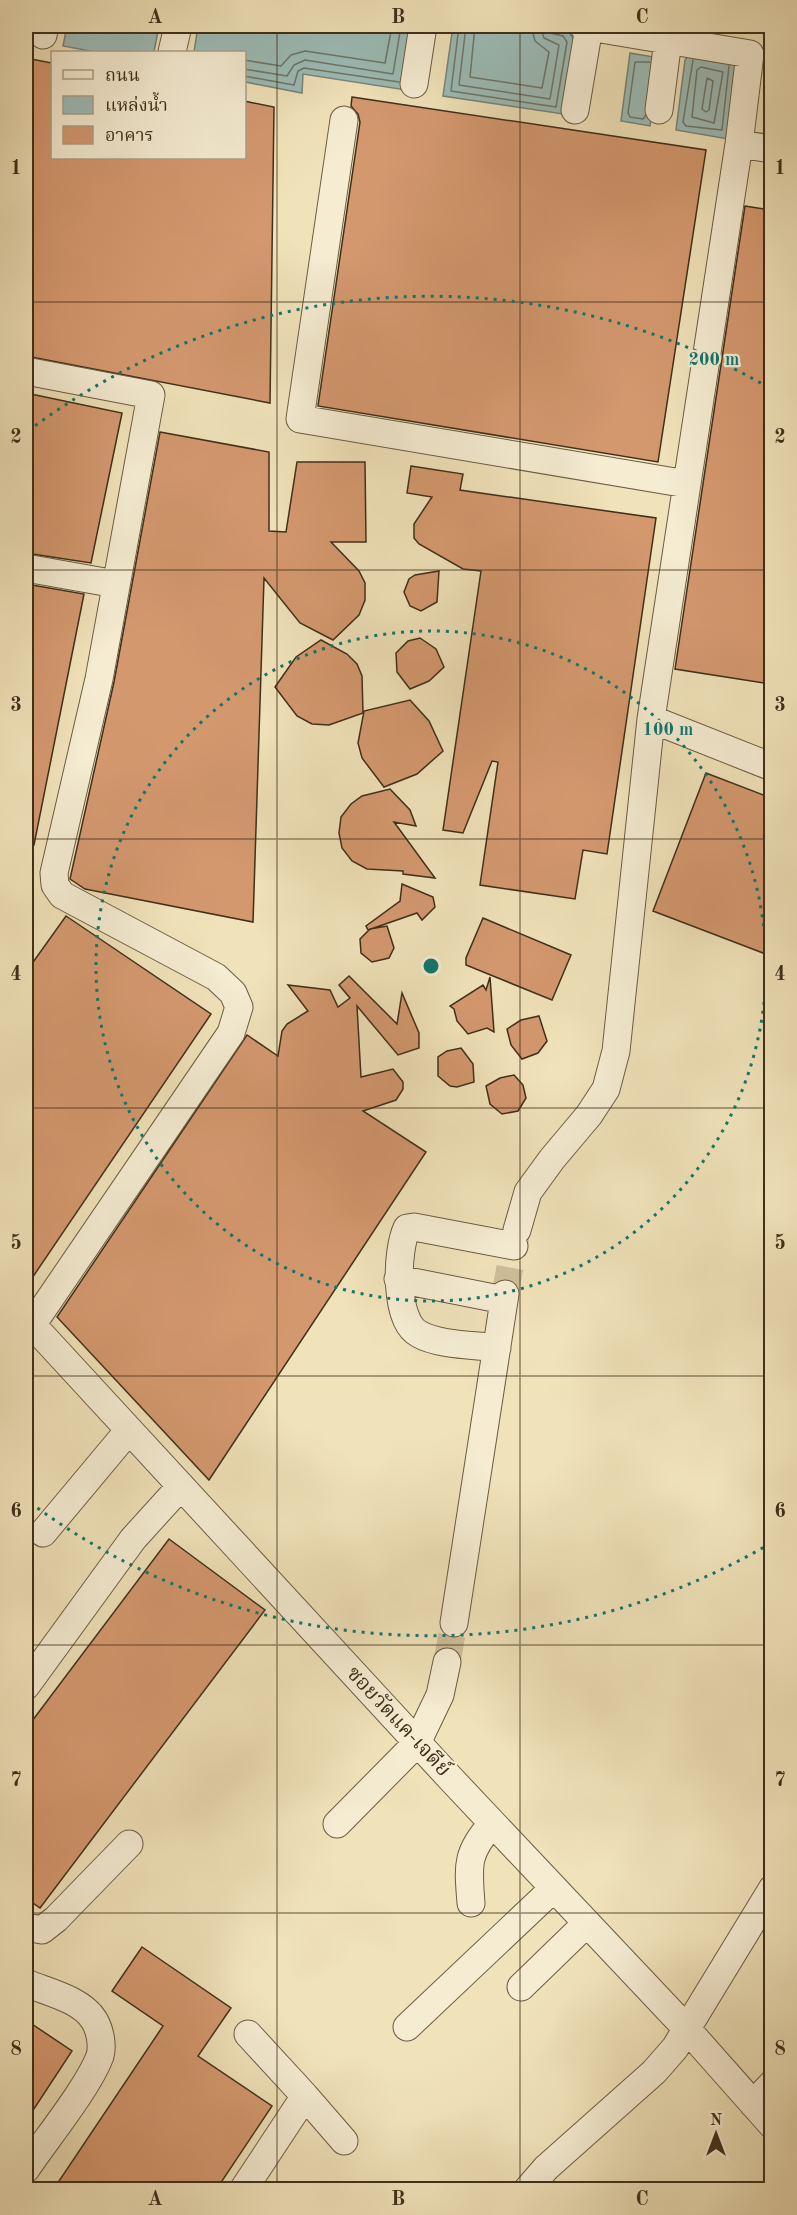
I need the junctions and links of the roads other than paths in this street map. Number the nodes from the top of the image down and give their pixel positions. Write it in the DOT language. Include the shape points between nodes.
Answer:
graph roads {
  1 [pos="178,26"];
  2 [pos="423,26"];
  3 [pos="586,26"];
  4 [pos="668,40"];
  5 [pos="172,51"];
  6 [pos="414,84"];
  7 [pos="575,110"];
  8 [pos="659,110"];
  9 [pos="344,120"];
  10 [pos="739,144"];
  11 [pos="771,149"];
  12 [pos="26,371"];
  13 [pos="687,483"];
  14 [pos="26,568"];
  15 [pos="116,584"];
  16 [pos="651,719"];
  17 [pos="771,767"];
  18 [pos="398,1279"];
  19 [pos="29,1321"];
  20 [pos="497,1348"];
  21 [pos="129,1430"];
  22 [pos="181,1486"];
  23 [pos="43,1533"];
  24 [pos="453,1623"];
  25 [pos="447,1662"];
  26 [pos="26,1686"];
  27 [pos="417,1743"];
  28 [pos="337,1824"];
  29 [pos="492,1824"];
  30 [pos="129,1844"];
  31 [pos="554,1888"];
  32 [pos="771,1889"];
  33 [pos="471,1903"];
  34 [pos="586,1923"];
  35 [pos="26,1927"];
  36 [pos="26,1983"];
  37 [pos="520,1987"];
  38 [pos="407,2027"];
  39 [pos="686,2028"];
  40 [pos="248,2034"];
  41 [pos="771,2084"];
  42 [pos="304,2096"];
  43 [pos="753,2104"];
  44 [pos="771,2125"];
  45 [pos="344,2141"];
  46 [pos="26,2169"];
  47 [pos="243,2190"];
  48 [pos="527,2190"];
  1 -- 5 [label="street"];
  2 -- 6 [label="street"];
  3 -- 4 [label="street"];
  3 -- 7 [label="street"];
  4 -- 8 [label="street"];
  4 -- 10 [label="street" via="750,54"];
  9 -- 13 [label="street" via="300,419"];
  10 -- 11 [label="street"];
  10 -- 13 [label="street"];
  12 -- 15 [label="street" via="151,394"];
  13 -- 16 [label="street"];
  14 -- 15 [label="street"];
  15 -- 19 [label="street" via="99,679 54,873 55,885 62,895 216,977 233,993 239,1007 231,1033"];
  16 -- 17 [label="street"];
  16 -- 18 [label="street" via="616,1051 606,1089 528,1192 515,1238 407,1228"];
  18 -- 20 [label="street" via="407,1324 417,1334"];
  18 -- 20 [label="street" via="505,1297"];
  19 -- 21 [label="street, ซอยวัดแค-เจดีย์"];
  20 -- 24 [label="street"];
  21 -- 22 [label="street, ซอยวัดแค-เจดีย์"];
  21 -- 23 [label="street"];
  22 -- 26 [label="street" via="133,1539"];
  22 -- 27 [label="street, ซอยวัดแค-เจดีย์"];
  25 -- 27 [label="street" via="440,1695"];
  27 -- 28 [label="street"];
  27 -- 29 [label="street, ซอยวัดแค-เจดีย์"];
  29 -- 31 [label="street, ซอยวัดแค-เจดีย์"];
  29 -- 33 [label="street" via="475,1843 471,1857"];
  30 -- 35 [label="street" via="56,1919 42,1930"];
  31 -- 34 [label="street, ซอยวัดแค-เจดีย์"];
  31 -- 38 [label="street"];
  32 -- 39 [label="street"];
  34 -- 37 [label="street"];
  34 -- 39 [label="street, ซอยวัดแค-เจดีย์"];
  36 -- 46 [label="street" via="71,2001 94,2019 100,2033 100,2055 87,2080"];
  39 -- 43 [label="street, ซอยวัดแค-เจดีย์"];
  39 -- 48 [label="street" via="654,2072 546,2168"];
  40 -- 42 [label="street"];
  41 -- 43 [label="street"];
  42 -- 45 [label="street"];
  42 -- 47 [label="street"];
  43 -- 44 [label="street, ซอยวัดแค-เจดีย์"];
}
